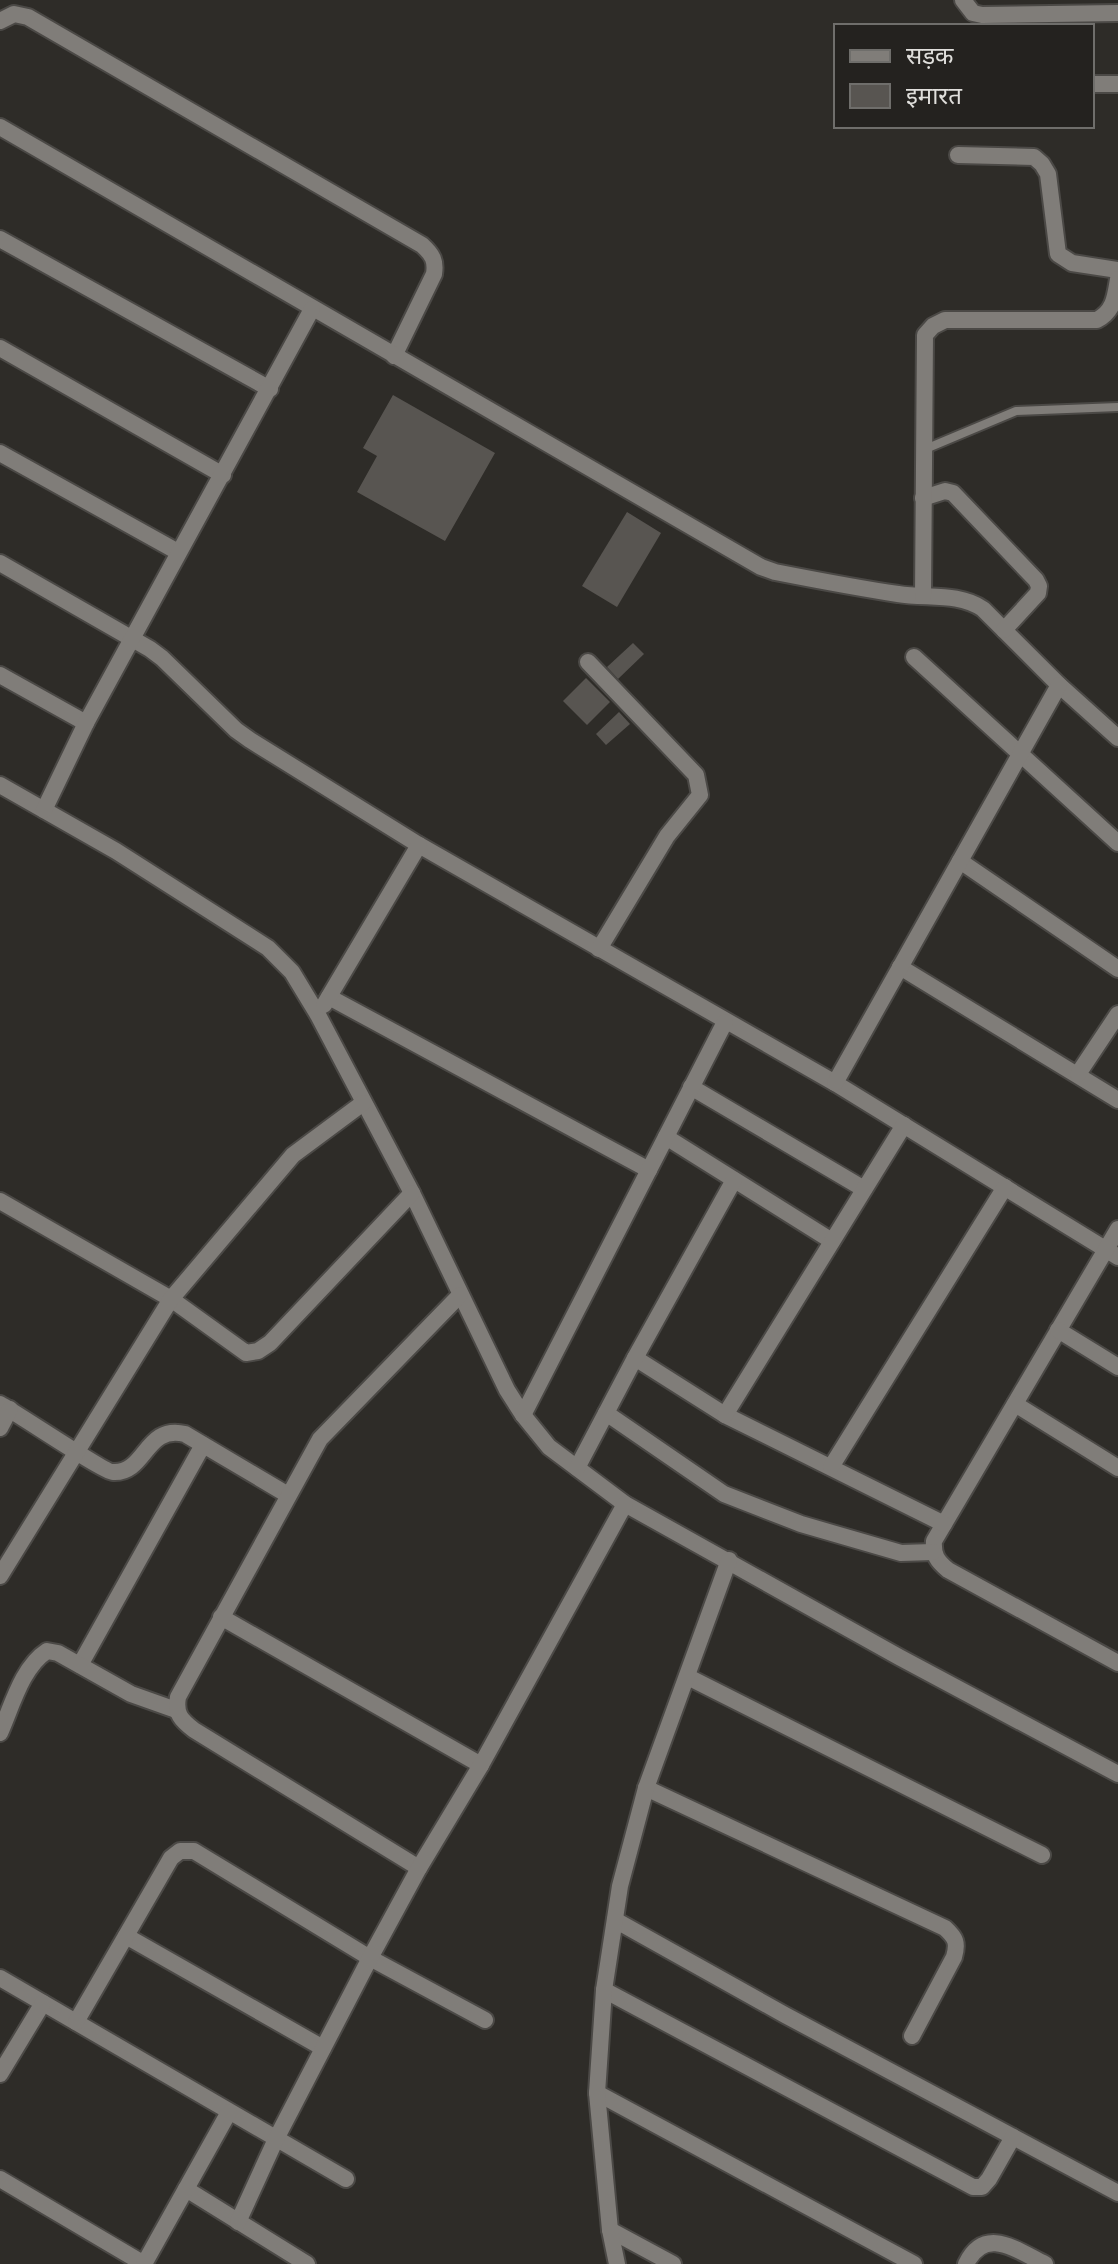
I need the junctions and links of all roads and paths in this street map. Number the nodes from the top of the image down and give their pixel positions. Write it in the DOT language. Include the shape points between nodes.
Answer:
graph roads {
  1 [pos="963,0"];
  2 [pos="1118,13"];
  3 [pos="0,21"];
  4 [pos="1094,84"];
  5 [pos="1118,84"];
  6 [pos="0,127"];
  7 [pos="958,155"];
  8 [pos="0,239"];
  9 [pos="1118,270"];
  10 [pos="1118,279"];
  11 [pos="312,309"];
  12 [pos="0,348"];
  13 [pos="394,356"];
  14 [pos="270,389"];
  15 [pos="1118,407"];
  16 [pos="923,450"];
  17 [pos="0,453"];
  18 [pos="223,475"];
  19 [pos="923,498"];
  20 [pos="178,552"];
  21 [pos="0,563"];
  22 [pos="923,596"];
  23 [pos="1004,630"];
  24 [pos="132,636"];
  25 [pos="914,657"];
  26 [pos="588,662"];
  27 [pos="0,675"];
  28 [pos="1059,685"];
  29 [pos="86,723"];
  30 [pos="1118,738"];
  31 [pos="1020,755"];
  32 [pos="0,785"];
  33 [pos="44,810"];
  34 [pos="1118,843"];
  35 [pos="419,845"];
  36 [pos="960,861"];
  37 [pos="599,949"];
  38 [pos="900,967"];
  39 [pos="1118,969"];
  40 [pos="329,997"];
  41 [pos="1118,1014"];
  42 [pos="318,1015"];
  43 [pos="725,1022"];
  44 [pos="1078,1074"];
  45 [pos="835,1083"];
  46 [pos="691,1087"];
  47 [pos="1118,1100"];
  48 [pos="363,1103"];
  49 [pos="904,1125"];
  50 [pos="666,1137"];
  51 [pos="649,1170"];
  52 [pos="734,1180"];
  53 [pos="1005,1187"];
  54 [pos="864,1189"];
  55 [pos="412,1193"];
  56 [pos="0,1201"];
  57 [pos="1118,1229"];
  58 [pos="832,1241"];
  59 [pos="1112,1253"];
  60 [pos="460,1295"];
  61 [pos="171,1299"];
  62 [pos="1058,1330"];
  63 [pos="635,1358"];
  64 [pos="1118,1367"];
  65 [pos="1015,1404"];
  66 [pos="5,1406"];
  67 [pos="606,1413"];
  68 [pos="523,1415"];
  69 [pos="725,1415"];
  70 [pos="0,1428"];
  71 [pos="203,1445"];
  72 [pos="76,1450"];
  73 [pos="831,1467"];
  74 [pos="577,1468"];
  75 [pos="1118,1468"];
  76 [pos="288,1495"];
  77 [pos="625,1504"];
  78 [pos="944,1524"];
  79 [pos="933,1552"];
  80 [pos="6,1553"];
  81 [pos="729,1560"];
  82 [pos="0,1576"];
  83 [pos="221,1617"];
  84 [pos="1118,1663"];
  85 [pos="80,1665"];
  86 [pos="688,1677"];
  87 [pos="176,1710"];
  88 [pos="0,1733"];
  89 [pos="481,1765"];
  90 [pos="1118,1774"];
  91 [pos="646,1788"];
  92 [pos="1042,1855"];
  93 [pos="419,1868"];
  94 [pos="615,1920"];
  95 [pos="126,1936"];
  96 [pos="370,1958"];
  97 [pos="0,1978"];
  98 [pos="604,1990"];
  99 [pos="43,2003"];
  100 [pos="485,2020"];
  101 [pos="76,2022"];
  102 [pos="912,2036"];
  103 [pos="323,2048"];
  104 [pos="0,2074"];
  105 [pos="597,2093"];
  106 [pos="229,2112"];
  107 [pos="1013,2137"];
  108 [pos="276,2139"];
  109 [pos="0,2179"];
  110 [pos="346,2179"];
  111 [pos="186,2189"];
  112 [pos="1118,2193"];
  113 [pos="238,2222"];
  114 [pos="610,2230"];
  115 [pos="144,2264"];
  116 [pos="307,2264"];
  117 [pos="617,2264"];
  118 [pos="673,2264"];
  119 [pos="914,2264"];
  120 [pos="966,2264"];
  121 [pos="1045,2264"];
  1 -- 2 [label="street" via="973,13 982,15"];
  3 -- 13 [label="street" via="14,14 28,17 422,245 432,254 434,274"];
  4 -- 5 [label="street"];
  6 -- 11 [label="street"];
  7 -- 9 [label="street" via="1034,157 1048,174 1058,254 1072,263"];
  8 -- 14 [label="street"];
  10 -- 16 [label="street" via="1113,305 1097,320 945,320 933,326 923,350"];
  11 -- 13 [label="street"];
  11 -- 14 [label="street"];
  12 -- 18 [label="street"];
  13 -- 22 [label="street" via="761,567"];
  14 -- 18 [label="street"];
  15 -- 16 [label="lane" via="1016,411"];
  16 -- 19 [label="street"];
  17 -- 20 [label="street"];
  18 -- 20 [label="street"];
  19 -- 22 [label="street"];
  19 -- 23 [label="street" via="953,493 1036,580 1038,593"];
  20 -- 24 [label="street"];
  21 -- 24 [label="street"];
  22 -- 23 [label="street" via="973,602"];
  23 -- 28 [label="street"];
  24 -- 29 [label="street"];
  24 -- 35 [label="street" via="236,730"];
  25 -- 31 [label="street"];
  26 -- 37 [label="street" via="700,784 700,795 667,836"];
  27 -- 29 [label="street"];
  28 -- 30 [label="street"];
  28 -- 31 [label="street"];
  29 -- 33 [label="street"];
  31 -- 34 [label="street"];
  31 -- 36 [label="street"];
  32 -- 33 [label="street"];
  33 -- 42 [label="street" via="268,948 292,972"];
  35 -- 37 [label="street"];
  35 -- 40 [label="street"];
  36 -- 38 [label="street"];
  36 -- 39 [label="street"];
  37 -- 43 [label="street"];
  38 -- 44 [label="street"];
  38 -- 45 [label="street"];
  40 -- 42 [label="street"];
  40 -- 51 [label="street"];
  41 -- 44 [label="street"];
  42 -- 48 [label="street"];
  43 -- 45 [label="street"];
  43 -- 46 [label="street"];
  44 -- 47 [label="street"];
  45 -- 49 [label="street"];
  46 -- 50 [label="street"];
  46 -- 54 [label="street"];
  48 -- 55 [label="street"];
  48 -- 61 [label="street" via="293,1155"];
  49 -- 53 [label="street"];
  49 -- 54 [label="street"];
  50 -- 51 [label="street"];
  50 -- 52 [label="street"];
  51 -- 68 [label="street"];
  52 -- 58 [label="street"];
  52 -- 63 [label="street"];
  53 -- 59 [label="street"];
  53 -- 73 [label="street"];
  54 -- 58 [label="street"];
  55 -- 60 [label="street"];
  55 -- 61 [label="street" via="258,1351 246,1353 234,1346"];
  56 -- 61 [label="street"];
  57 -- 59 [label="street"];
  58 -- 69 [label="street"];
  59 -- 62 [label="street"];
  60 -- 68 [label="street"];
  60 -- 76 [label="street" via="334,1422"];
  61 -- 72 [label="street"];
  62 -- 64 [label="street"];
  62 -- 65 [label="street"];
  63 -- 67 [label="street"];
  63 -- 69 [label="street"];
  65 -- 75 [label="street"];
  65 -- 78 [label="street"];
  66 -- 70 [label="street"];
  66 -- 72 [label="street"];
  67 -- 74 [label="street"];
  67 -- 79 [label="street" via="724,1494 801,1524 901,1553"];
  68 -- 74 [label="street" via="549,1447"];
  69 -- 73 [label="street"];
  71 -- 72 [label="street" via="172,1430 156,1438 122,1472 108,1472"];
  71 -- 76 [label="street"];
  71 -- 85 [label="street"];
  72 -- 80 [label="street"];
  73 -- 78 [label="street"];
  74 -- 77 [label="street"];
  76 -- 83 [label="street"];
  77 -- 81 [label="street"];
  77 -- 89 [label="street"];
  78 -- 79 [label="street"];
  79 -- 84 [label="street" via="948,1570"];
  80 -- 82 [label="street"];
  81 -- 86 [label="street"];
  81 -- 90 [label="street"];
  83 -- 87 [label="street"];
  83 -- 89 [label="street"];
  85 -- 87 [label="street" via="131,1694"];
  85 -- 88 [label="street" via="47,1651 36,1658"];
  86 -- 91 [label="street"];
  86 -- 92 [label="street"];
  87 -- 93 [label="street" via="194,1730"];
  89 -- 93 [label="street"];
  91 -- 94 [label="street"];
  91 -- 102 [label="street" via="955,1937 954,1957"];
  93 -- 96 [label="street"];
  94 -- 98 [label="street"];
  94 -- 107 [label="street"];
  95 -- 96 [label="street" via="171,1858 180,1851 194,1851"];
  95 -- 101 [label="street"];
  95 -- 103 [label="street"];
  96 -- 100 [label="street"];
  96 -- 103 [label="street"];
  97 -- 99 [label="street"];
  98 -- 105 [label="street"];
  98 -- 107 [label="street" via="973,2187 982,2187 989,2179"];
  99 -- 101 [label="street"];
  99 -- 104 [label="street"];
  101 -- 106 [label="street"];
  103 -- 108 [label="street"];
  105 -- 114 [label="street"];
  105 -- 119 [label="street"];
  106 -- 108 [label="street"];
  106 -- 111 [label="street"];
  107 -- 112 [label="street"];
  108 -- 110 [label="street"];
  108 -- 113 [label="street"];
  109 -- 115 [label="street"];
  111 -- 113 [label="street"];
  111 -- 115 [label="street"];
  113 -- 116 [label="street"];
  114 -- 117 [label="street"];
  114 -- 118 [label="street"];
  120 -- 121 [label="street" via="990,2242"];
}
